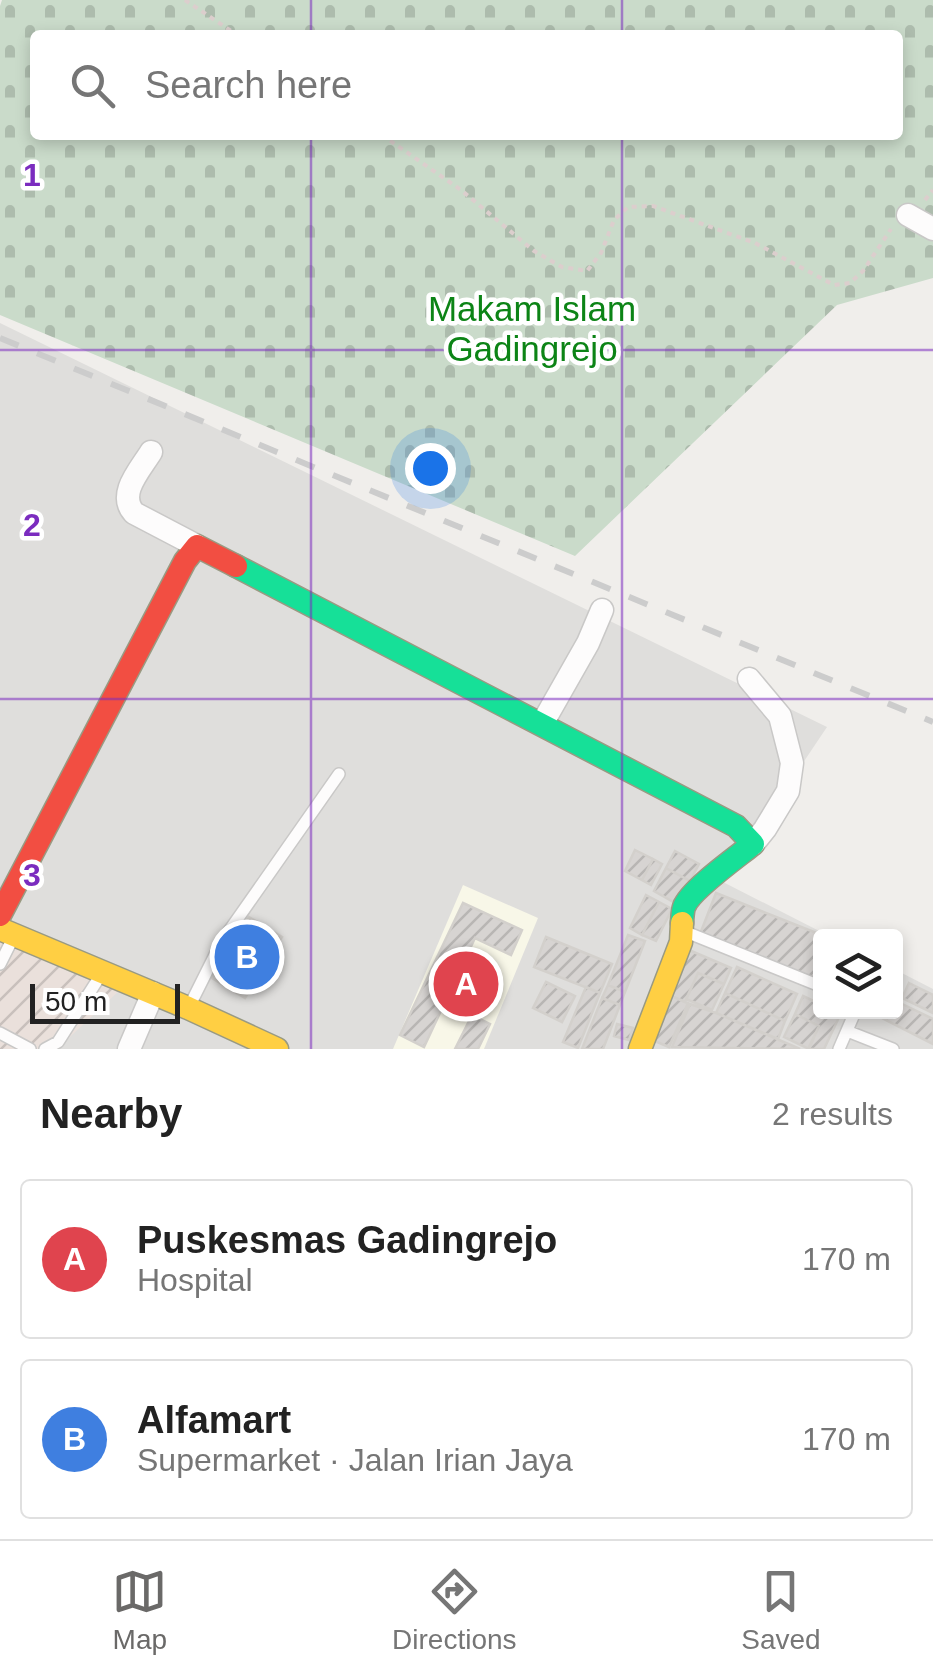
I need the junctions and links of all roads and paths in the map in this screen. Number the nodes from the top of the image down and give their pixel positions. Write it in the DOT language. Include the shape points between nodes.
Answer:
graph roads {
  1 [pos="185,0"];
  2 [pos="229,30"];
  3 [pos="389,140"];
  4 [pos="933,190"];
  5 [pos="908,214"];
  6 [pos="933,229"];
  7 [pos="151,452"];
  8 [pos="197,546"];
  9 [pos="602,610"];
  10 [pos="749,679"];
  11 [pos="542,724"];
  12 [pos="339,774"];
  13 [pos="753,844"];
  14 [pos="0,915"];
  15 [pos="682,930"];
  16 [pos="7,932"];
  17 [pos="0,964"];
  18 [pos="102,973"];
  19 [pos="813,983"];
  20 [pos="153,993"];
  21 [pos="188,1008"];
  22 [pos="852,1019"];
  23 [pos="847,1031"];
  24 [pos="0,1034"];
  25 [pos="273,1048"];
  26 [pos="30,1049"];
  27 [pos="45,1049"];
  28 [pos="129,1049"];
  29 [pos="640,1049"];
  30 [pos="839,1049"];
  31 [pos="892,1049"];
  1 -- 2 [label="path"];
  3 -- 5 [label="path" via="534,251 562,267 587,271 614,220 628,207 653,206 755,243 834,286 850,284"];
  4 -- 5 [label="path"];
  5 -- 6 [label="street"];
  7 -- 8 [label="street" via="128,491 128,506"];
  8 -- 11 [label="street"];
  8 -- 14 [label="street"];
  9 -- 11 [label="street"];
  10 -- 13 [label="street" via="780,716 792,764 788,791"];
  11 -- 13 [label="street" via="726,819"];
  12 -- 21 [label="lane" via="222,942"];
  13 -- 15 [label="street" via="687,901"];
  15 -- 19 [label="lane"];
  15 -- 29 [label="street"];
  16 -- 17 [label="lane"];
  16 -- 18 [label="street"];
  18 -- 20 [label="street"];
  18 -- 27 [label="lane" via="58,1042"];
  20 -- 21 [label="street"];
  20 -- 28 [label="street"];
  21 -- 25 [label="street"];
  22 -- 23 [label="lane"];
  23 -- 30 [label="lane"];
  23 -- 31 [label="lane"];
  24 -- 26 [label="lane"];
}
